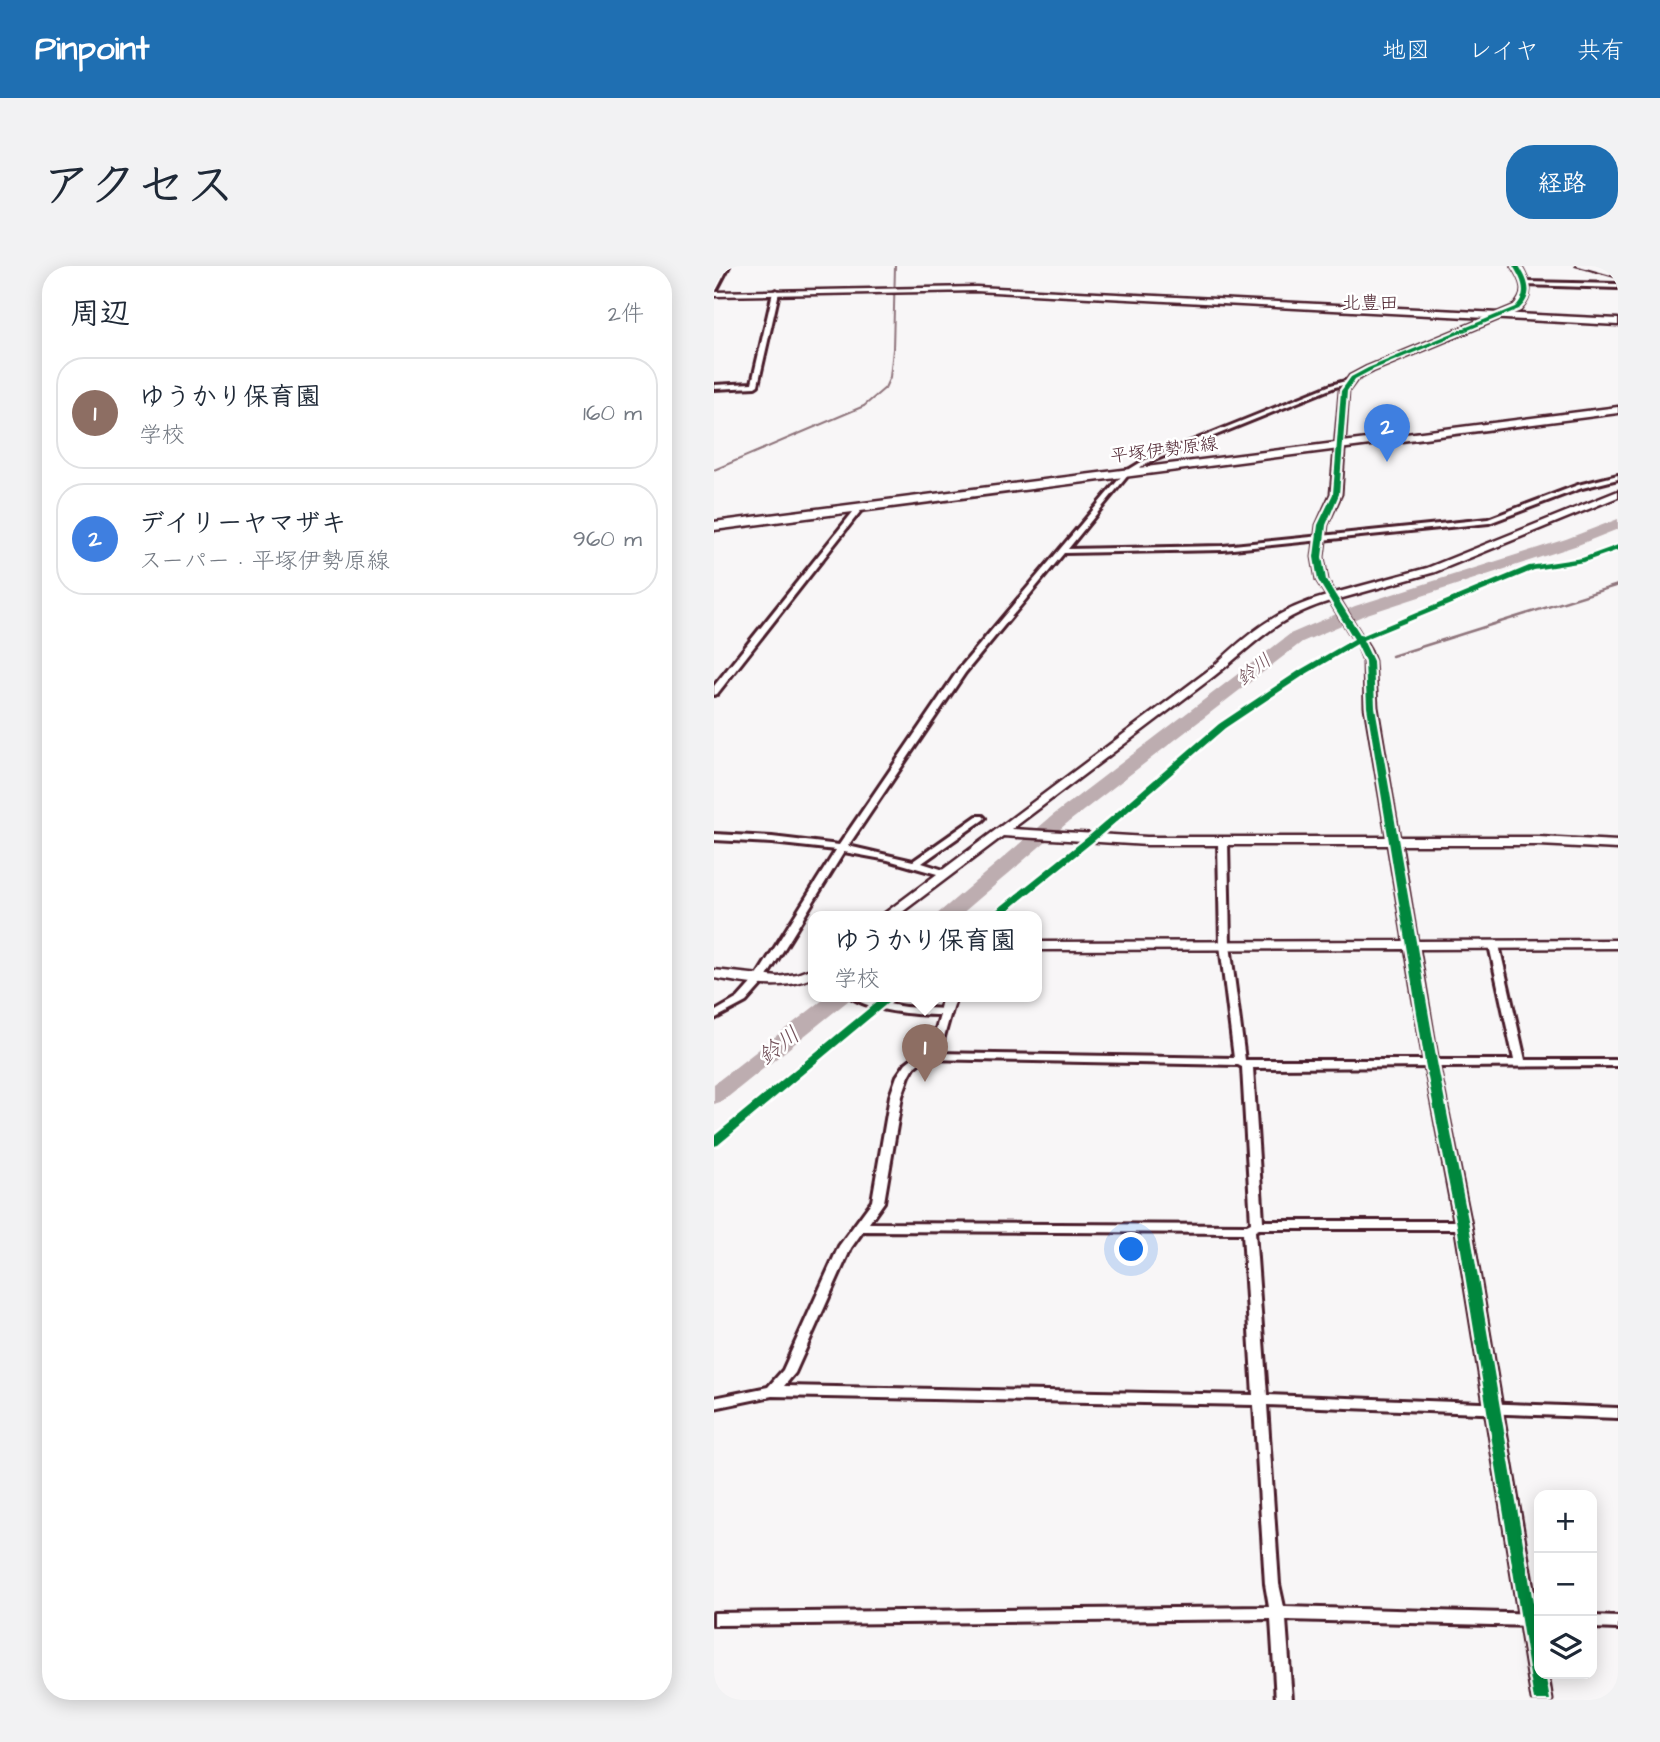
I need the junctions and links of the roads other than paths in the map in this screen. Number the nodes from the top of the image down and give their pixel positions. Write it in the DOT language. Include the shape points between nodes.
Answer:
graph roads {
  1 [pos="726,266"];
  2 [pos="1516,266"];
  3 [pos="1526,284"];
  4 [pos="1618,286"];
  5 [pos="714,291"];
  6 [pos="776,292"];
  7 [pos="1495,318"];
  8 [pos="1618,322"];
  9 [pos="1349,382"];
  10 [pos="714,387"];
  11 [pos="1618,410"];
  12 [pos="1338,446"];
  13 [pos="1127,473"];
  14 [pos="1618,477"];
  15 [pos="1618,494"];
  16 [pos="859,508"];
  17 [pos="714,526"];
  18 [pos="1318,539"];
  19 [pos="1062,551"];
  20 [pos="1334,600"];
  21 [pos="714,692"];
  22 [pos="980,818"];
  23 [pos="1003,832"];
  24 [pos="714,837"];
  25 [pos="1393,841"];
  26 [pos="1223,842"];
  27 [pos="1618,845"];
  28 [pos="841,849"];
  29 [pos="915,864"];
  30 [pos="944,873"];
  31 [pos="895,911"];
  32 [pos="1618,944"];
  33 [pos="1225,945"];
  34 [pos="1411,945"];
  35 [pos="1494,945"];
  36 [pos="1042,946"];
  37 [pos="714,974"];
  38 [pos="808,977"];
  39 [pos="759,981"];
  40 [pos="870,1002"];
  41 [pos="948,1002"];
  42 [pos="946,1012"];
  43 [pos="714,1016"];
  44 [pos="924,1056"];
  45 [pos="1431,1062"];
  46 [pos="1243,1063"];
  47 [pos="1520,1063"];
  48 [pos="1618,1063"];
  49 [pos="1464,1225"];
  50 [pos="859,1227"];
  51 [pos="1253,1227"];
  52 [pos="772,1391"];
  53 [pos="1260,1400"];
  54 [pos="714,1403"];
  55 [pos="1493,1408"];
  56 [pos="1618,1413"];
  57 [pos="1278,1613"];
  58 [pos="714,1619"];
  59 [pos="1534,1620"];
  60 [pos="1597,1622"];
  61 [pos="1618,1623"];
  62 [pos="1540,1679"];
  63 [pos="1284,1700"];
  64 [pos="1542,1700"];
  1 -- 5 [label="street"];
  2 -- 3 [label="street"];
  3 -- 4 [label="street"];
  3 -- 7 [label="street" via="1523,302"];
  5 -- 6 [label="main road"];
  6 -- 7 [label="main road" via="983,289"];
  6 -- 10 [label="street" via="755,385"];
  7 -- 8 [label="main road"];
  7 -- 9 [label="street"];
  9 -- 12 [label="street"];
  9 -- 13 [label="street"];
  11 -- 12 [label="main road, 平塚伊勢原線"];
  12 -- 13 [label="main road, 平塚伊勢原線"];
  12 -- 18 [label="street" via="1336,494"];
  13 -- 16 [label="main road, 平塚伊勢原線"];
  13 -- 19 [label="street"];
  14 -- 18 [label="street" via="1580,486 1489,521"];
  15 -- 20 [label="street" via="1432,570"];
  16 -- 17 [label="main road, 平塚伊勢原線"];
  16 -- 21 [label="street"];
  18 -- 19 [label="street" via="1223,548"];
  18 -- 20 [label="street" via="1322,580"];
  19 -- 28 [label="street" via="962,671"];
  20 -- 23 [label="street" via="1301,606 1267,624 1217,668"];
  20 -- 25 [label="street" via="1359,636 1369,661 1371,707"];
  22 -- 29 [label="street"];
  23 -- 26 [label="street"];
  23 -- 30 [label="street"];
  24 -- 28 [label="street" via="765,838"];
  25 -- 26 [label="street"];
  25 -- 27 [label="street"];
  25 -- 34 [label="street"];
  26 -- 33 [label="street"];
  28 -- 29 [label="street"];
  28 -- 39 [label="street"];
  29 -- 30 [label="street"];
  30 -- 31 [label="street"];
  32 -- 35 [label="street"];
  33 -- 34 [label="street"];
  33 -- 36 [label="street"];
  33 -- 46 [label="street"];
  34 -- 35 [label="street"];
  34 -- 45 [label="street"];
  35 -- 47 [label="street"];
  37 -- 39 [label="street"];
  38 -- 39 [label="street"];
  39 -- 43 [label="street" via="742,1000"];
  40 -- 42 [label="street" via="919,1012"];
  41 -- 42 [label="street"];
  42 -- 44 [label="street" via="937,1044"];
  44 -- 46 [label="street"];
  44 -- 50 [label="street" via="903,1076 878,1202"];
  45 -- 46 [label="street"];
  45 -- 47 [label="street"];
  45 -- 49 [label="street"];
  46 -- 51 [label="street"];
  47 -- 48 [label="street"];
  49 -- 51 [label="street"];
  49 -- 55 [label="street"];
  50 -- 51 [label="street"];
  50 -- 52 [label="street" via="845,1246 788,1373"];
  51 -- 53 [label="street"];
  52 -- 53 [label="street"];
  52 -- 54 [label="street"];
  53 -- 55 [label="street"];
  53 -- 57 [label="street" via="1272,1584"];
  55 -- 56 [label="street"];
  55 -- 59 [label="street"];
  57 -- 58 [label="street"];
  57 -- 59 [label="street"];
  57 -- 63 [label="street"];
  60 -- 61 [label="street"];
  62 -- 64 [label="street"];
}
